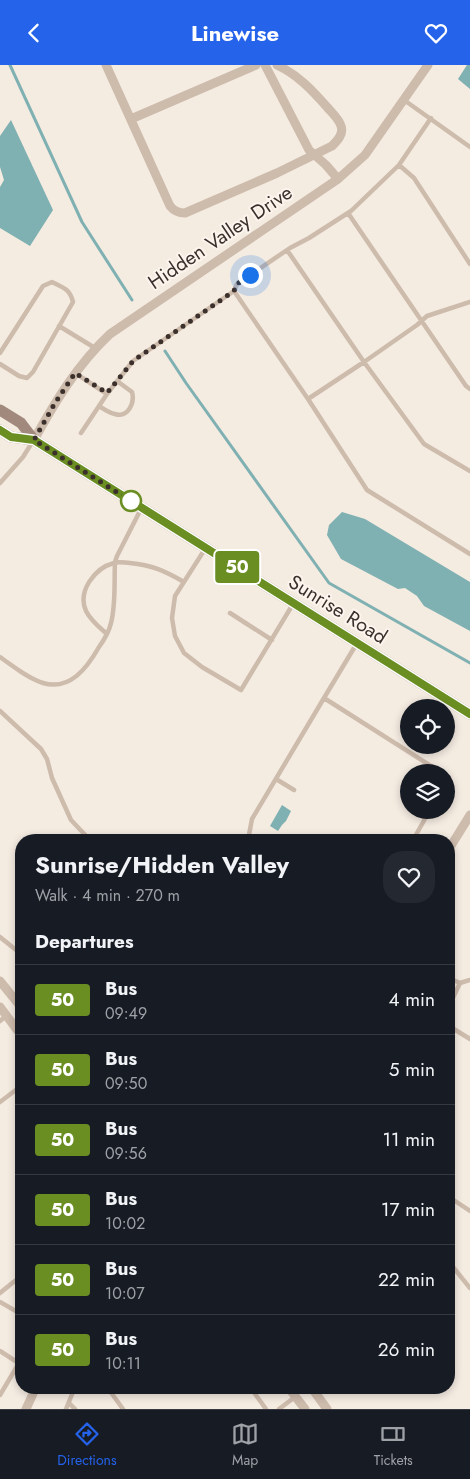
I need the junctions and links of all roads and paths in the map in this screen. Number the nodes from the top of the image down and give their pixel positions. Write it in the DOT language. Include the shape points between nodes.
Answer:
graph roads {
  1 [pos="106,65"];
  2 [pos="256,65"];
  3 [pos="265,65"];
  4 [pos="277,65"];
  5 [pos="428,65"];
  6 [pos="404,100"];
  7 [pos="131,119"];
  8 [pos="431,119"];
  9 [pos="470,147"];
  10 [pos="313,155"];
  11 [pos="400,165"];
  12 [pos="338,179"];
  13 [pos="348,213"];
  14 [pos="287,250"];
  15 [pos="470,264"];
  16 [pos="234,291"];
  17 [pos="470,302"];
  18 [pos="421,321"];
  19 [pos="60,326"];
  20 [pos="95,348"];
  21 [pos="0,353"];
  22 [pos="364,362"];
  23 [pos="0,364"];
  24 [pos="75,373"];
  25 [pos="116,381"];
  26 [pos="470,389"];
  27 [pos="107,393"];
  28 [pos="308,399"];
  29 [pos="99,406"];
  30 [pos="0,410"];
  31 [pos="0,430"];
  32 [pos="81,433"];
  33 [pos="34,440"];
  34 [pos="470,471"];
  35 [pos="0,483"];
  36 [pos="142,508"];
  37 [pos="206,548"];
  38 [pos="470,554"];
  39 [pos="115,562"];
  40 [pos="184,582"];
  41 [pos="294,603"];
  42 [pos="230,613"];
  43 [pos="107,634"];
  44 [pos="272,640"];
  45 [pos="358,643"];
  46 [pos="0,657"];
  47 [pos="324,698"];
  48 [pos="0,711"];
  49 [pos="470,714"];
  50 [pos="428,764"];
  51 [pos="276,779"];
  52 [pos="294,790"];
  53 [pos="470,815"];
  54 [pos="425,819"];
  55 [pos="84,834"];
  56 [pos="249,834"];
  57 [pos="416,834"];
  58 [pos="455,839"];
  59 [pos="0,937"];
  60 [pos="15,949"];
  61 [pos="455,980"];
  62 [pos="470,980"];
  63 [pos="0,981"];
  64 [pos="460,983"];
  65 [pos="455,993"];
  66 [pos="15,1000"];
  67 [pos="0,1007"];
  68 [pos="3,1018"];
  69 [pos="15,1029"];
  70 [pos="455,1030"];
  71 [pos="470,1039"];
  72 [pos="15,1091"];
  73 [pos="0,1102"];
  74 [pos="455,1201"];
  75 [pos="470,1211"];
  76 [pos="455,1268"];
  77 [pos="15,1281"];
  78 [pos="470,1287"];
  79 [pos="0,1293"];
  80 [pos="0,1303"];
  81 [pos="15,1311"];
  82 [pos="0,1351"];
  83 [pos="15,1361"];
  84 [pos="15,1372"];
  85 [pos="33,1394"];
  86 [pos="72,1394"];
  87 [pos="112,1394"];
  88 [pos="255,1394"];
  89 [pos="293,1394"];
  90 [pos="315,1394"];
  91 [pos="0,1395"];
  92 [pos="295,1397"];
  93 [pos="69,1403"];
  94 [pos="26,1409"];
  95 [pos="66,1409"];
  96 [pos="75,1409"];
  97 [pos="123,1409"];
  98 [pos="266,1409"];
  99 [pos="280,1409"];
  100 [pos="305,1409"];
  101 [pos="327,1409"];
  1 -- 7 [label="street"];
  2 -- 7 [label="street"];
  3 -- 10 [label="street"];
  4 -- 10 [label="street" via="308,85 341,126 342,132 337,141"];
  5 -- 6 [label="street, Hidden Valley Drive"];
  6 -- 8 [label="lane"];
  6 -- 12 [label="street, Hidden Valley Drive" via="365,155"];
  7 -- 10 [label="street" via="170,206 180,213 278,173"];
  8 -- 9 [label="lane"];
  8 -- 11 [label="lane"];
  10 -- 12 [label="street"];
  11 -- 13 [label="lane"];
  11 -- 15 [label="lane" via="414,178"];
  12 -- 20 [label="street, Hidden Valley Drive" via="160,299"];
  13 -- 14 [label="lane"];
  13 -- 18 [label="lane"];
  14 -- 16 [label="lane" via="237,284"];
  14 -- 22 [label="lane"];
  16 -- 25 [label="lane" via="133,361"];
  16 -- 28 [label="lane"];
  17 -- 18 [label="lane"];
  18 -- 22 [label="lane"];
  18 -- 26 [label="lane"];
  19 -- 20 [label="lane"];
  19 -- 21 [label="lane" via="73,303 72,294 52,282 43,286"];
  19 -- 23 [label="lane" via="27,378"];
  20 -- 24 [label="street, Hidden Valley Drive"];
  22 -- 28 [label="lane"];
  22 -- 34 [label="lane" via="424,444"];
  24 -- 27 [label="lane"];
  24 -- 33 [label="street, Hidden Valley Drive"];
  25 -- 27 [label="lane"];
  25 -- 29 [label="lane" via="132,392 131,407 116,415"];
  27 -- 29 [label="lane"];
  28 -- 38 [label="lane" via="367,490"];
  29 -- 32 [label="lane"];
  30 -- 33 [label="main road, Sunrise Road" via="21,423"];
  31 -- 33 [label="main road, Sunrise Road" via="11,437"];
  33 -- 35 [label="lane"];
  33 -- 36 [label="main road, Sunrise Road"];
  36 -- 37 [label="main road, Sunrise Road"];
  36 -- 39 [label="lane"];
  37 -- 40 [label="lane"];
  37 -- 41 [label="main road, Sunrise Road"];
  39 -- 40 [label="lane" via="148,565"];
  39 -- 43 [label="lane" via="113,612"];
  39 -- 43 [label="lane" via="98,571 84,594 86,610"];
  40 -- 44 [label="lane" via="175,596 172,619 175,636 184,653 202,667 241,690"];
  41 -- 44 [label="lane"];
  41 -- 45 [label="main road, Sunrise Road"];
  42 -- 44 [label="lane"];
  43 -- 46 [label="lane" via="84,671 66,682 43,683"];
  45 -- 47 [label="lane"];
  45 -- 49 [label="main road, Sunrise Road"];
  47 -- 50 [label="lane"];
  47 -- 51 [label="lane"];
  48 -- 55 [label="lane" via="41,749 71,820"];
  51 -- 52 [label="lane"];
  51 -- 56 [label="lane" via="252,819"];
  53 -- 58 [label="street"];
  54 -- 57 [label="lane"];
  59 -- 60 [label="lane"];
  61 -- 64 [label="lane"];
  62 -- 64 [label="lane"];
  63 -- 66 [label="street"];
  64 -- 65 [label="lane"];
  67 -- 68 [label="street"];
  68 -- 69 [label="street"];
  70 -- 71 [label="lane"];
  72 -- 73 [label="lane"];
  74 -- 75 [label="lane"];
  76 -- 78 [label="lane"];
  77 -- 79 [label="lane"];
  80 -- 81 [label="lane"];
  82 -- 83 [label="lane"];
  84 -- 91 [label="lane"];
  85 -- 94 [label="street"];
  86 -- 93 [label="lane"];
  87 -- 97 [label="lane"];
  88 -- 98 [label="lane"];
  89 -- 92 [label="street"];
  90 -- 101 [label="street"];
  92 -- 99 [label="lane"];
  92 -- 100 [label="street"];
  93 -- 95 [label="lane"];
  93 -- 96 [label="lane"];
}
